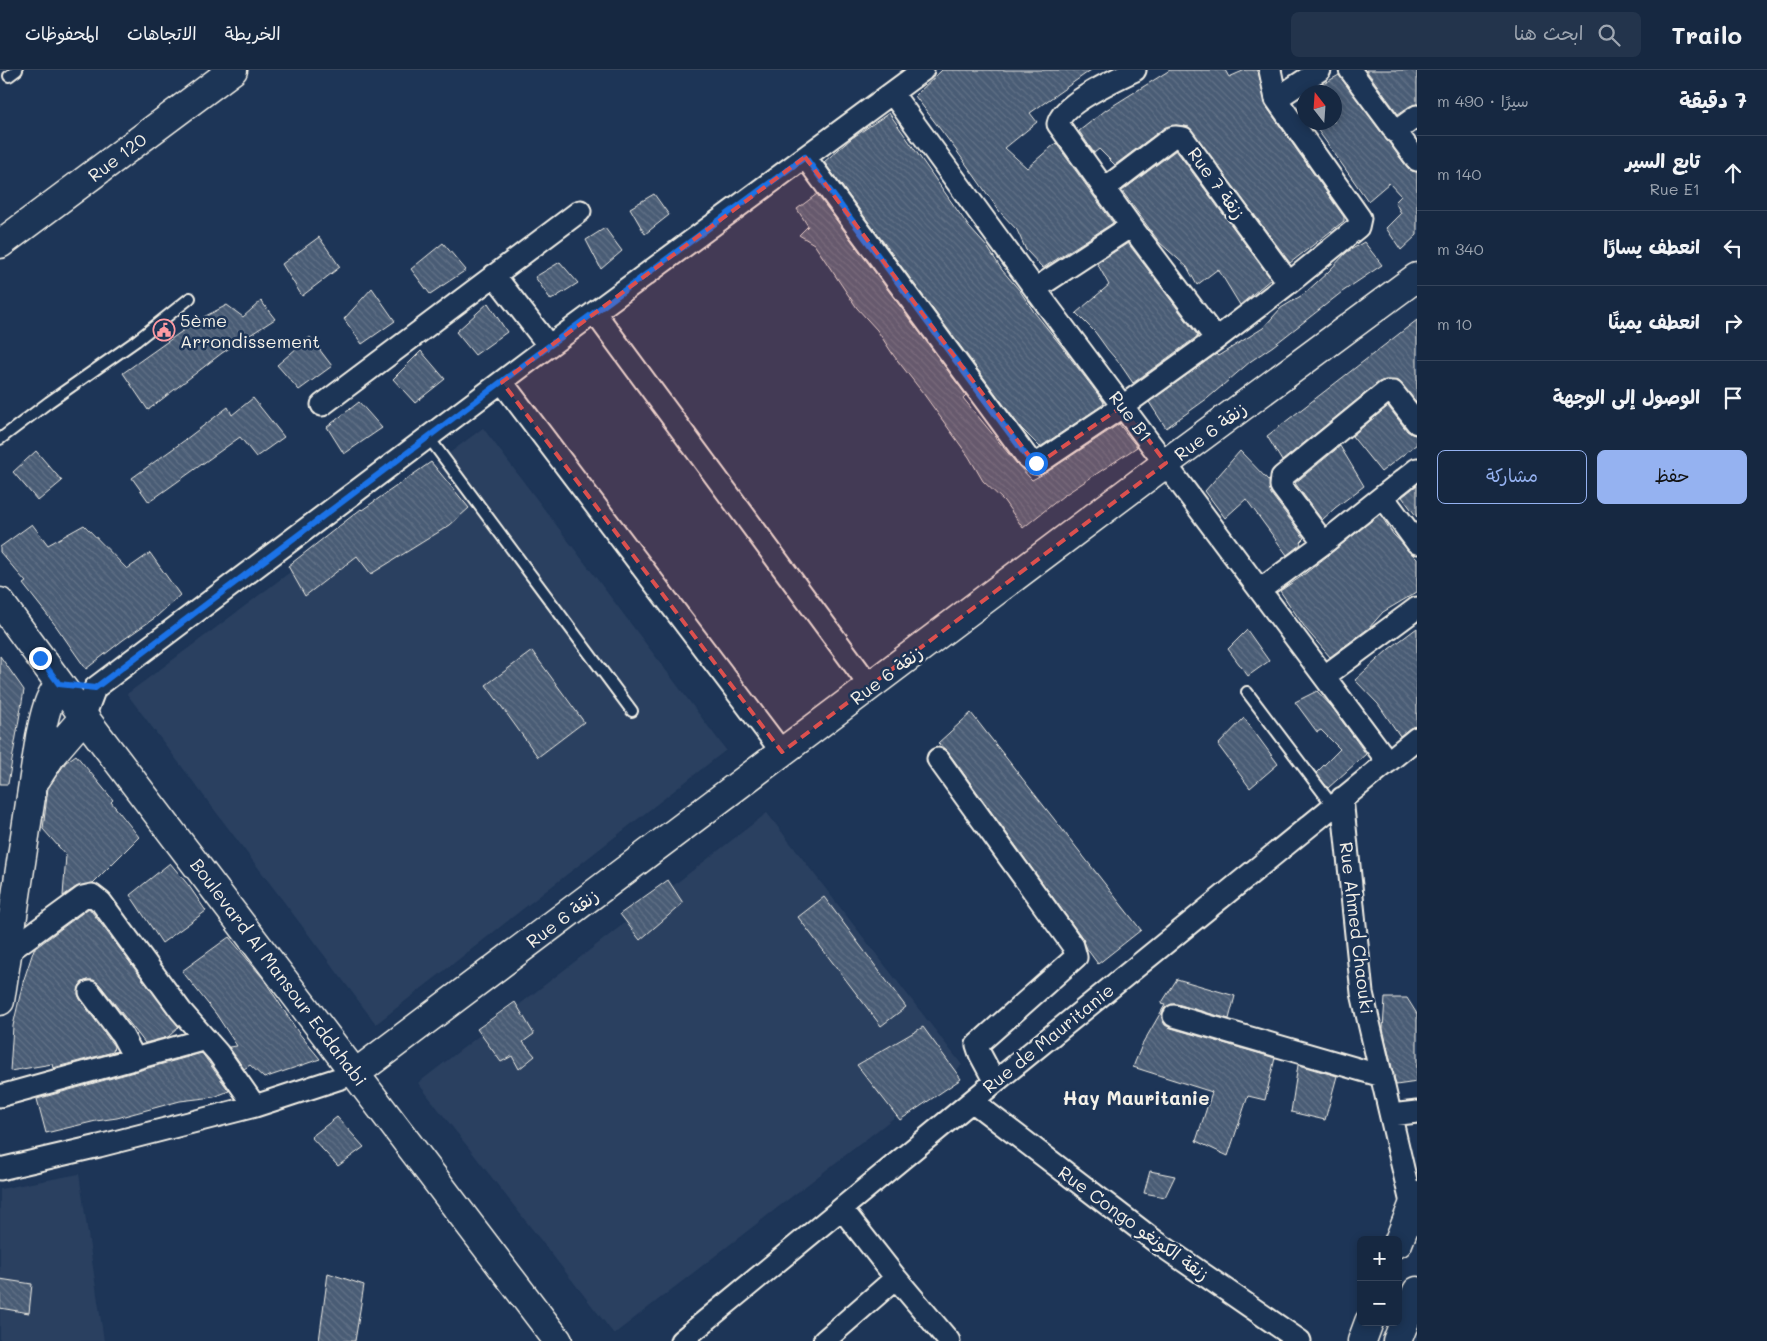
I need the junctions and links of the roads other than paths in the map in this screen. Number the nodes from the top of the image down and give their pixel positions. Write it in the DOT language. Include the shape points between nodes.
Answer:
graph roads {
  1 [pos="233,70"];
  2 [pos="923,70"];
  3 [pos="1136,70"];
  4 [pos="1270,70"];
  5 [pos="1320,70"];
  6 [pos="1350,70"];
  7 [pos="892,93"];
  8 [pos="1276,99"];
  9 [pos="1417,116"];
  10 [pos="1395,132"];
  11 [pos="805,157"];
  12 [pos="1417,160"];
  13 [pos="1104,189"];
  14 [pos="580,211"];
  15 [pos="1131,226"];
  16 [pos="0,244"];
  17 [pos="494,275"];
  18 [pos="1417,277"];
  19 [pos="1289,283"];
  20 [pos="1035,289"];
  21 [pos="190,298"];
  22 [pos="595,312"];
  23 [pos="1216,339"];
  24 [pos="549,346"];
  25 [pos="502,382"];
  26 [pos="322,405"];
  27 [pos="1123,406"];
  28 [pos="1417,423"];
  29 [pos="429,438"];
  30 [pos="0,439"];
  31 [pos="1166,463"];
  32 [pos="1417,469"];
  33 [pos="1383,497"];
  34 [pos="1324,543"];
  35 [pos="1417,543"];
  36 [pos="1260,590"];
  37 [pos="0,602"];
  38 [pos="1417,608"];
  39 [pos="1325,676"];
  40 [pos="59,684"];
  41 [pos="870,686"];
  42 [pos="95,688"];
  43 [pos="1247,692"];
  44 [pos="632,711"];
  45 [pos="84,717"];
  46 [pos="1417,738"];
  47 [pos="782,752"];
  48 [pos="938,759"];
  49 [pos="1388,762"];
  50 [pos="35,781"];
  51 [pos="1338,802"];
  52 [pos="8,952"];
  53 [pos="1,986"];
  54 [pos="90,992"];
  55 [pos="1174,1016"];
  56 [pos="206,1039"];
  57 [pos="135,1059"];
  58 [pos="356,1073"];
  59 [pos="1382,1076"];
  60 [pos="995,1082"];
  61 [pos="0,1096"];
  62 [pos="972,1101"];
  63 [pos="255,1106"];
  64 [pos="1417,1112"];
  65 [pos="1391,1115"];
  66 [pos="0,1170"];
  67 [pos="1414,1202"];
  68 [pos="842,1209"];
  69 [pos="1401,1236"];
  70 [pos="896,1278"];
  71 [pos="1417,1291"];
  72 [pos="1368,1326"];
  73 [pos="695,1337"];
  74 [pos="558,1341"];
  75 [pos="824,1341"];
  76 [pos="949,1341"];
  77 [pos="1300,1341"];
  78 [pos="1362,1341"];
  79 [pos="1397,1341"];
  1 -- 16 [label="street, Rue 120"];
  2 -- 7 [label="street"];
  3 -- 13 [label="street" via="1087,95 1069,108 1058,122 1059,128"];
  4 -- 8 [label="street"];
  5 -- 8 [label="street"];
  6 -- 10 [label="street"];
  7 -- 11 [label="street"];
  7 -- 20 [label="street, Rue B1"];
  8 -- 19 [label="street" via="1360,218 1355,230"];
  9 -- 10 [label="street"];
  10 -- 12 [label="street"];
  11 -- 22 [label="street"];
  11 -- 27 [label="street" via="1034,463"];
  13 -- 15 [label="street"];
  13 -- 19 [label="street, Rue 7 زنقة" via="1171,138 1183,138"];
  14 -- 17 [label="street"];
  15 -- 20 [label="street"];
  15 -- 23 [label="street"];
  17 -- 24 [label="street"];
  17 -- 26 [label="street"];
  18 -- 31 [label="street, Rue 6 زنقة"];
  19 -- 23 [label="street"];
  20 -- 27 [label="street, Rue B1"];
  21 -- 30 [label="lane"];
  22 -- 24 [label="street"];
  22 -- 41 [label="street"];
  23 -- 27 [label="street"];
  24 -- 25 [label="street"];
  25 -- 29 [label="street"];
  25 -- 47 [label="street"];
  27 -- 31 [label="street, Rue B1"];
  28 -- 34 [label="street" via="1395,394 1386,392 1282,476 1282,488"];
  29 -- 42 [label="street"];
  29 -- 44 [label="lane"];
  31 -- 36 [label="street, Rue B1"];
  31 -- 41 [label="street, Rue 6 زنقة"];
  32 -- 33 [label="street"];
  33 -- 34 [label="street"];
  33 -- 35 [label="street"];
  34 -- 36 [label="street"];
  36 -- 39 [label="street, Rue B1"];
  37 -- 40 [label="street, Boulevard Al Mansour Eddahabi"];
  38 -- 39 [label="street"];
  39 -- 49 [label="street, Rue B1"];
  40 -- 42 [label="street"];
  40 -- 45 [label="street, Boulevard Al Mansour Eddahabi"];
  40 -- 50 [label="street" via="46,711"];
  41 -- 47 [label="street, Rue 6 زنقة"];
  42 -- 45 [label="street"];
  43 -- 51 [label="lane"];
  45 -- 50 [label="street" via="53,753"];
  45 -- 58 [label="street, Boulevard Al Mansour Eddahabi"];
  46 -- 49 [label="street, Rue de Mauritanie"];
  47 -- 58 [label="street, Rue 6 زنقة"];
  48 -- 60 [label="street" via="1073,946 1076,957 977,1045"];
  49 -- 51 [label="street, Rue de Mauritanie"];
  50 -- 52 [label="street"];
  51 -- 59 [label="street, Rue Ahmed Chaouki" via="1362,993"];
  51 -- 60 [label="street, Rue de Mauritanie"];
  52 -- 53 [label="street"];
  52 -- 56 [label="street" via="83,897 92,895"];
  54 -- 57 [label="street" via="122,1035"];
  55 -- 59 [label="street"];
  56 -- 57 [label="street"];
  56 -- 63 [label="street"];
  57 -- 61 [label="street"];
  58 -- 63 [label="street"];
  58 -- 74 [label="street, Boulevard Al Mansour Eddahabi"];
  59 -- 65 [label="street, Rue Ahmed Chaouki"];
  60 -- 62 [label="street, Rue de Mauritanie"];
  62 -- 68 [label="street, Rue de Mauritanie"];
  62 -- 77 [label="street, Rue Congo زنقة الكونغو" via="1155,1241"];
  63 -- 66 [label="street"];
  64 -- 65 [label="street"];
  65 -- 67 [label="street, Rue Ahmed Chaouki"];
  67 -- 69 [label="street"];
  68 -- 70 [label="street"];
  68 -- 73 [label="street, Rue de Mauritanie"];
  70 -- 75 [label="street"];
  70 -- 76 [label="street"];
  71 -- 79 [label="street"];
  72 -- 78 [label="street"];
}
